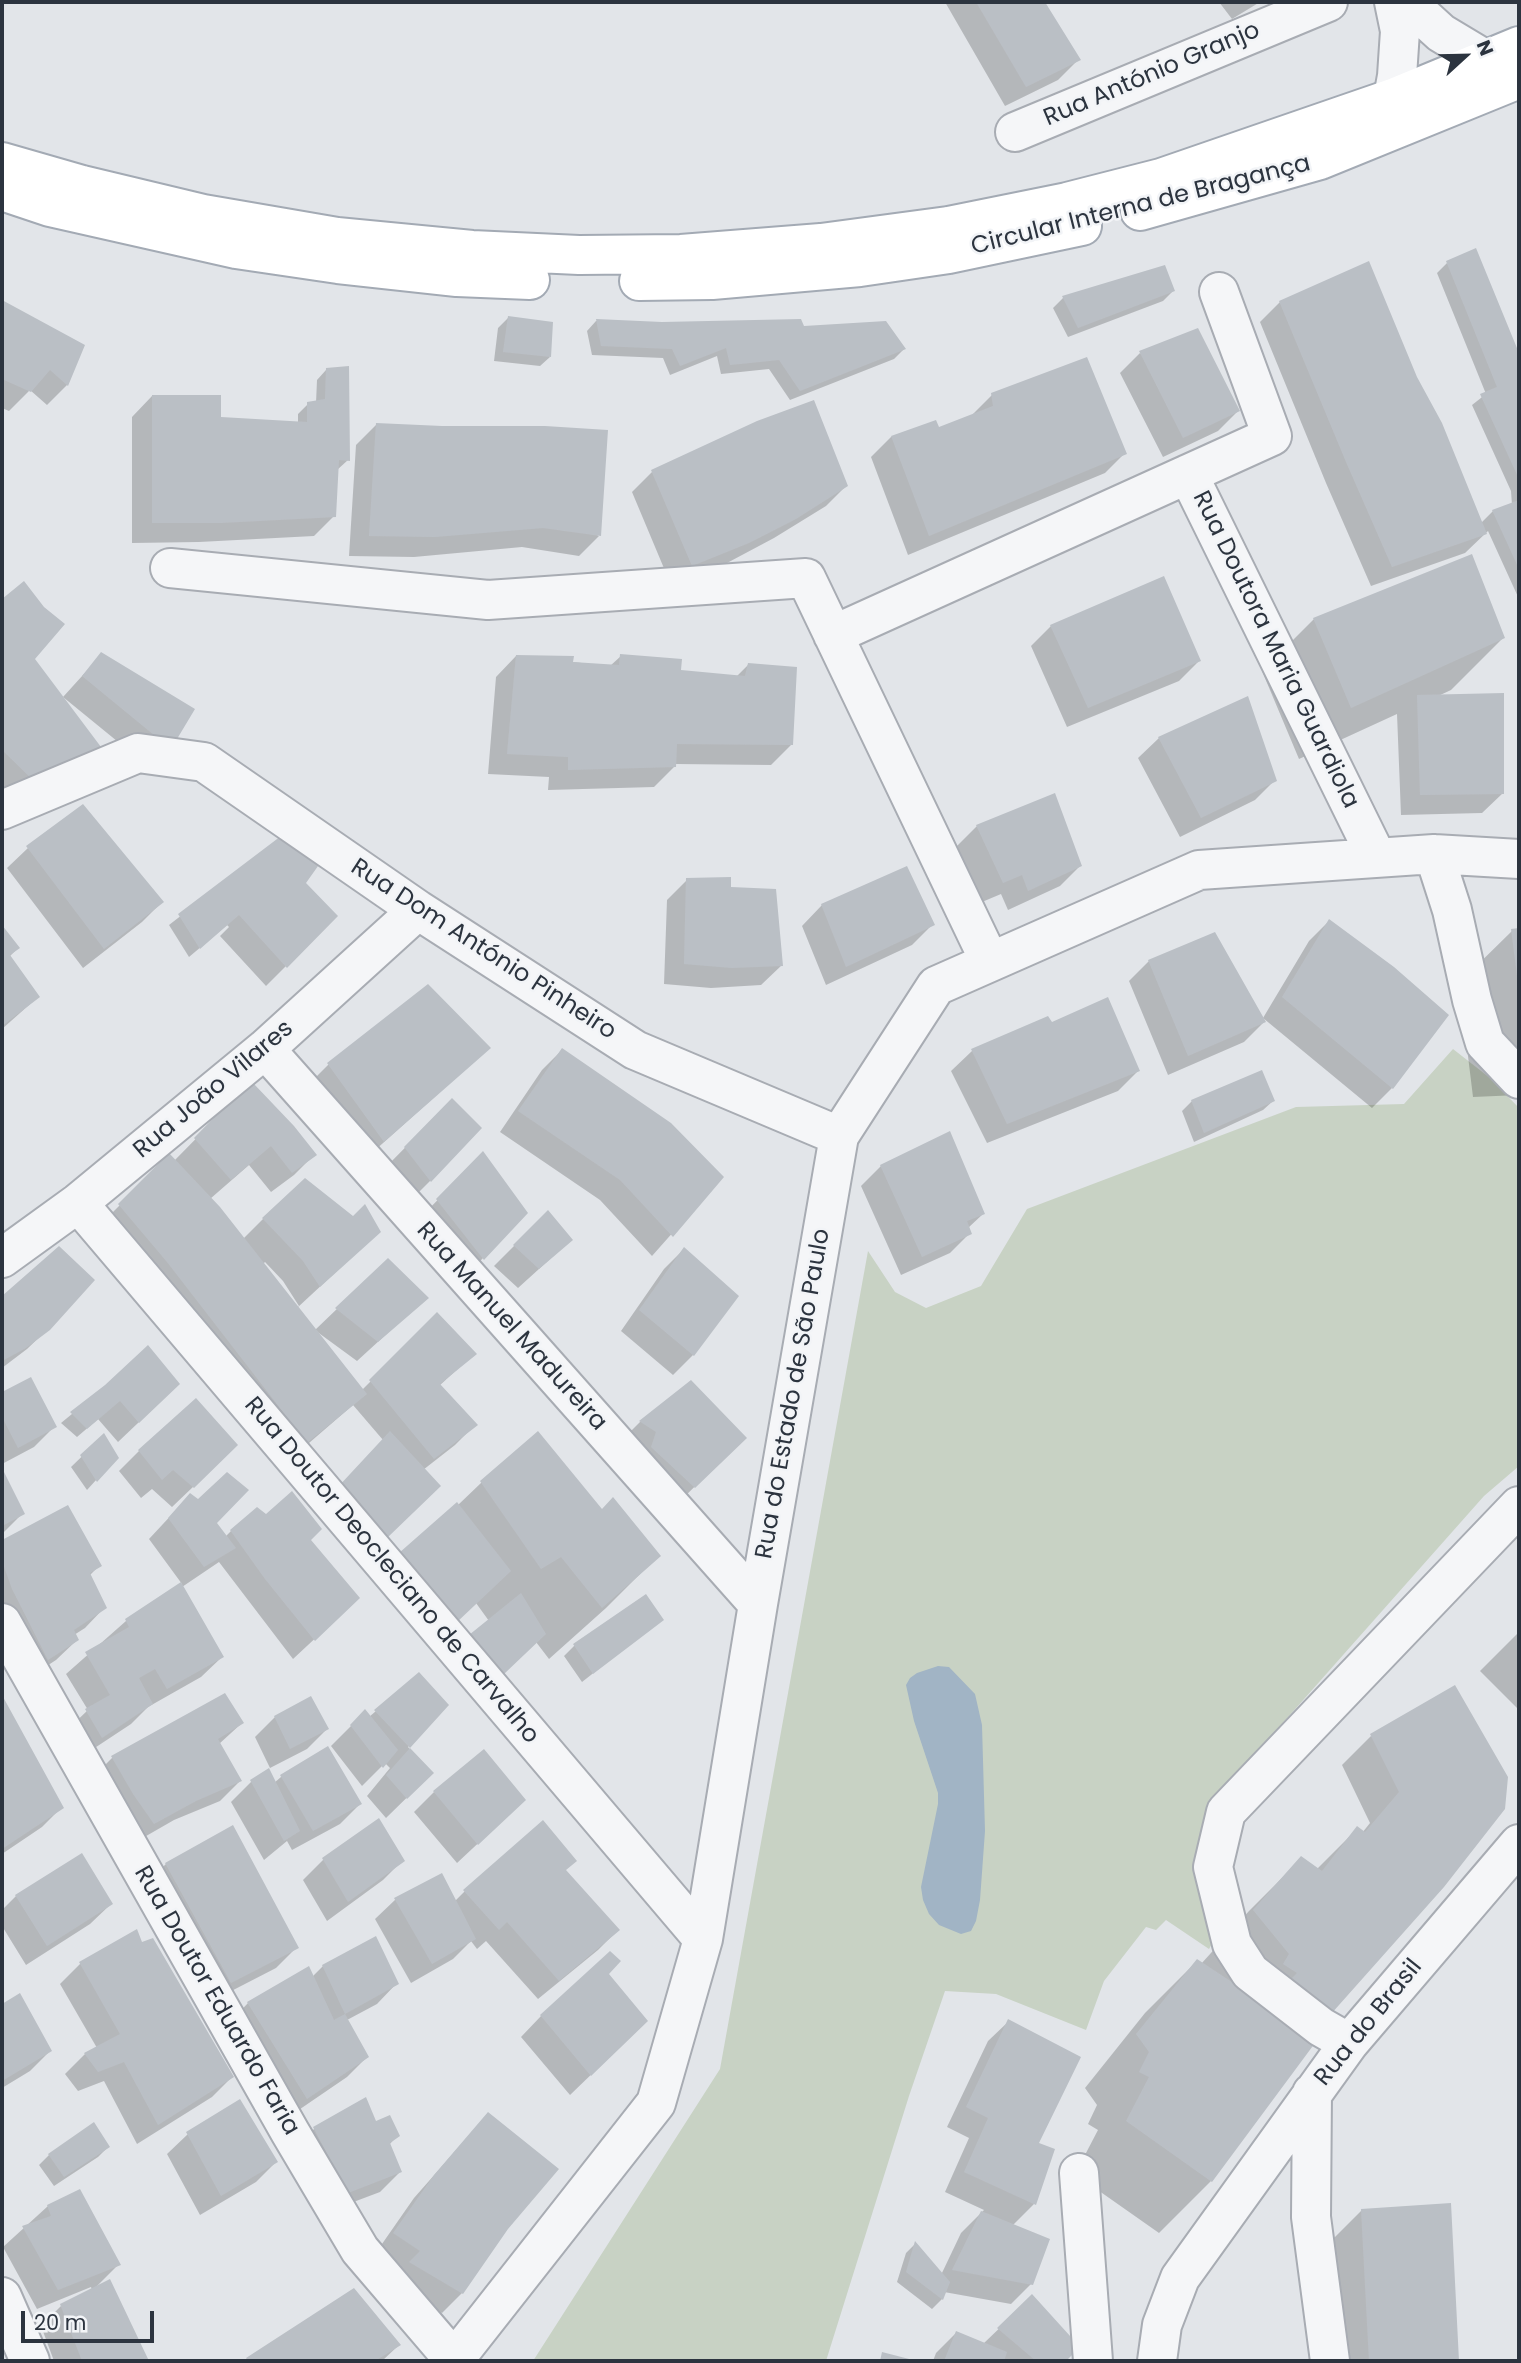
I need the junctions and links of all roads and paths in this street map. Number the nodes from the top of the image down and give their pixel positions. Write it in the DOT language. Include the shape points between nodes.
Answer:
graph roads {
  1 [pos="1328,2"];
  2 [pos="1394,2"];
  3 [pos="1407,2"];
  4 [pos="1503,53"];
  5 [pos="1519,79"];
  6 [pos="1393,98"];
  7 [pos="1015,132"];
  8 [pos="2,162"];
  9 [pos="2,191"];
  10 [pos="1219,292"];
  11 [pos="1188,474"];
  12 [pos="170,568"];
  13 [pos="833,635"];
  14 [pos="2,810"];
  15 [pos="1434,854"];
  16 [pos="1377,858"];
  17 [pos="1519,859"];
  18 [pos="418,910"];
  19 [pos="990,962"];
  20 [pos="265,1049"];
  21 [pos="1519,1079"];
  22 [pos="839,1136"];
  23 [pos="78,1203"];
  24 [pos="2,1258"];
  25 [pos="1519,1506"];
  26 [pos="758,1604"];
  27 [pos="2,1623"];
  28 [pos="1519,1844"];
  29 [pos="703,1939"];
  30 [pos="1349,2043"];
  31 [pos="1312,2093"];
  32 [pos="1079,2173"];
  33 [pos="2,2297"];
  34 [pos="30,2361"];
  35 [pos="453,2361"];
  36 [pos="1093,2361"];
  37 [pos="1157,2361"];
  38 [pos="1330,2361"];
  1 -- 7 [label="street, Rua António Granjo"];
  2 -- 6 [label="street" via="1400,31"];
  3 -- 4 [label="street" via="1441,33"];
  4 -- 6 [label="main road, Circular Interna de Bragança"];
  5 -- 9 [label="main road, Circular Interna de Bragança" via="1320,160 1085,225 949,254 860,267 712,279 538,280 338,264 156,232"];
  6 -- 8 [label="main road, Circular Interna de Bragança" via="1161,178 1067,202 948,226 821,243 681,254 485,251 337,237 203,214"];
  10 -- 11 [label="street, Rua Doutora Maria Guardiola" via="1272,436"];
  11 -- 13 [label="street"];
  11 -- 16 [label="street, Rua Doutora Maria Guardiola"];
  12 -- 13 [label="street" via="488,600 806,578"];
  13 -- 19 [label="street"];
  14 -- 18 [label="street, Rua Dom António Pinheiro" via="138,753 204,762"];
  15 -- 16 [label="street, Rua do Estado de São Paulo"];
  15 -- 17 [label="street, Rua do Estado de São Paulo"];
  15 -- 21 [label="street" via="1485,1043"];
  16 -- 19 [label="street, Rua do Estado de São Paulo" via="1199,870"];
  18 -- 20 [label="street, Rua João Vilares"];
  18 -- 22 [label="street, Rua Dom António Pinheiro" via="635,1050"];
  19 -- 22 [label="street, Rua do Estado de São Paulo" via="936,986"];
  20 -- 23 [label="street, Rua João Vilares"];
  20 -- 26 [label="street, Rua Manuel Madureira"];
  22 -- 26 [label="street, Rua do Estado de São Paulo"];
  23 -- 24 [label="street, Rua João Vilares"];
  23 -- 29 [label="street, Rua Doutor Deocleciano de Carvalho"];
  25 -- 30 [label="street" via="1226,1812 1213,1867 1232,1944 1250,1972"];
  26 -- 29 [label="street, Rua do Estado de São Paulo"];
  27 -- 35 [label="street, Rua Doutor Eduardo Faria" via="360,2250"];
  28 -- 30 [label="street, Rua do Brasil"];
  29 -- 35 [label="street, Rua do Estado de São Paulo" via="656,2103"];
  30 -- 31 [label="street, Rua do Brasil"];
  31 -- 37 [label="street" via="1180,2278 1162,2325"];
  31 -- 38 [label="street, Rua do Brasil" via="1311,2217"];
  32 -- 36 [label="street"];
  33 -- 34 [label="street"];
}
